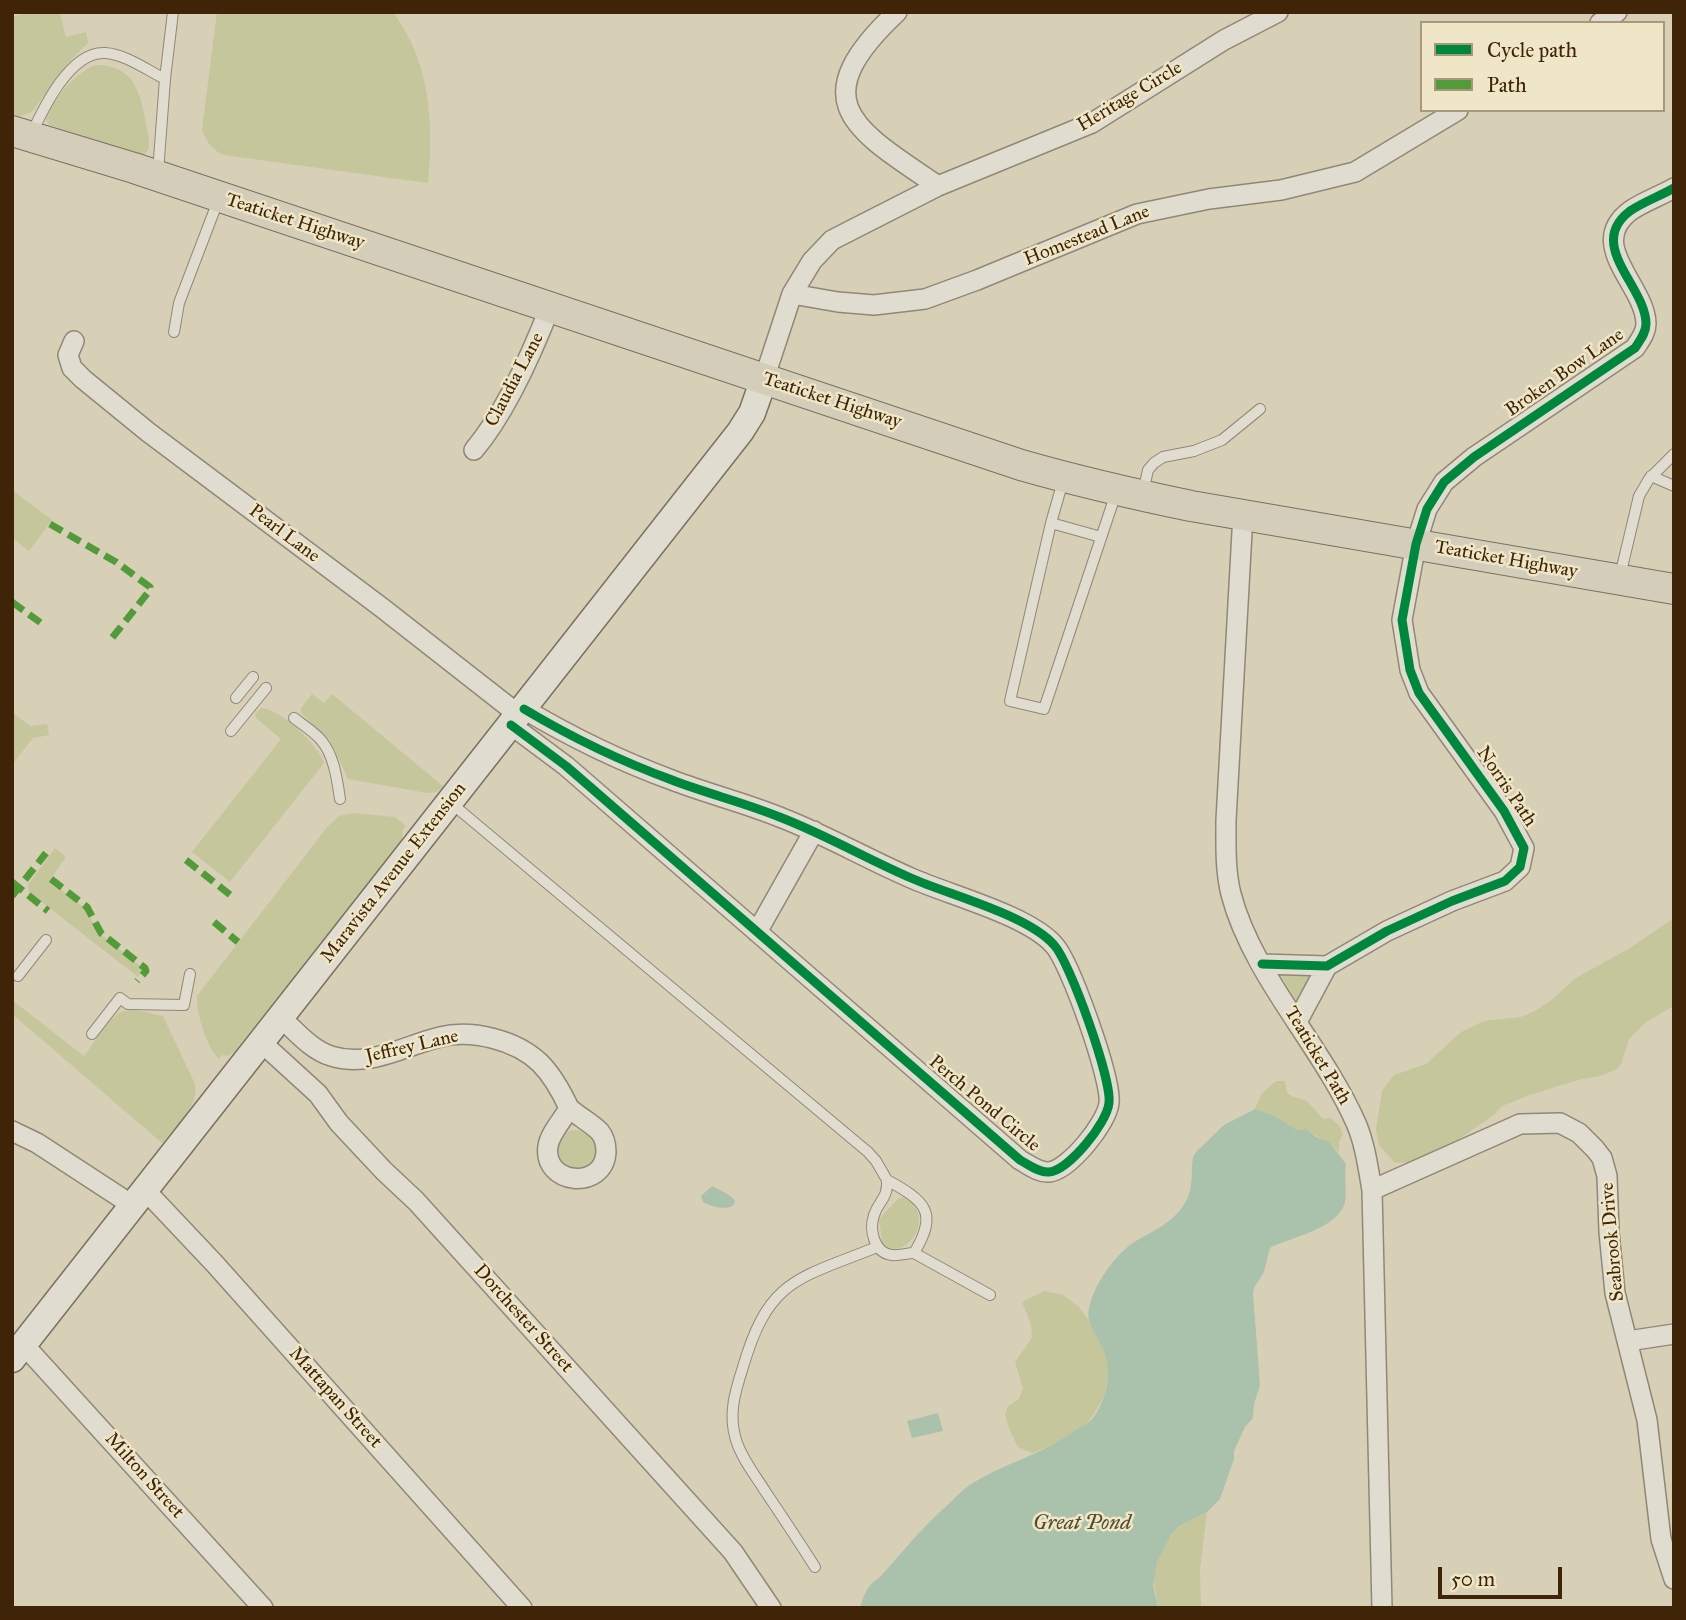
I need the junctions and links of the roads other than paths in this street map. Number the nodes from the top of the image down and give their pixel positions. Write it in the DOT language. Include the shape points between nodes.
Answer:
graph roads {
  1 [pos="173,12"];
  2 [pos="897,12"];
  3 [pos="1278,12"];
  4 [pos="165,79"];
  5 [pos="1455,112"];
  6 [pos="21,133"];
  7 [pos="158,176"];
  8 [pos="938,186"];
  9 [pos="1674,188"];
  10 [pos="219,197"];
  11 [pos="793,294"];
  12 [pos="550,307"];
  13 [pos="174,332"];
  14 [pos="74,341"];
  15 [pos="764,379"];
  16 [pos="1260,409"];
  17 [pos="474,450"];
  18 [pos="1674,454"];
  19 [pos="1651,476"];
  20 [pos="1064,477"];
  21 [pos="1674,486"];
  22 [pos="1129,494"];
  23 [pos="1243,514"];
  24 [pos="1051,523"];
  25 [pos="1101,537"];
  26 [pos="1416,544"];
  27 [pos="1619,580"];
  28 [pos="1674,589"];
  29 [pos="253,677"];
  30 [pos="266,688"];
  31 [pos="236,698"];
  32 [pos="518,717"];
  33 [pos="295,718"];
  34 [pos="231,731"];
  35 [pos="340,799"];
  36 [pos="450,802"];
  37 [pos="814,831"];
  38 [pos="757,932"];
  39 [pos="46,940"];
  40 [pos="1262,964"];
  41 [pos="1327,965"];
  42 [pos="190,974"];
  43 [pos="18,976"];
  44 [pos="280,1017"];
  45 [pos="1297,1022"];
  46 [pos="92,1034"];
  47 [pos="261,1042"];
  48 [pos="569,1108"];
  49 [pos="12,1131"];
  50 [pos="887,1180"];
  51 [pos="1372,1190"];
  52 [pos="139,1198"];
  53 [pos="877,1247"];
  54 [pos="914,1253"];
  55 [pos="990,1295"];
  56 [pos="1674,1334"];
  57 [pos="1628,1341"];
  58 [pos="18,1352"];
  59 [pos="815,1567"];
  60 [pos="1674,1579"];
  61 [pos="263,1608"];
  62 [pos="522,1608"];
  63 [pos="771,1608"];
  64 [pos="1382,1608"];
  1 -- 4 [label="lane"];
  2 -- 8 [label="street" via="865,45 849,71 849,110 864,133"];
  3 -- 8 [label="street, Heritage Circle" via="1224,40 1092,123"];
  4 -- 6 [label="lane" via="116,55 89,55"];
  4 -- 7 [label="lane"];
  5 -- 11 [label="street, Homestead Lane" via="1355,172 1281,190 1137,214 925,299 874,305"];
  6 -- 7 [label="main road, Teaticket Highway"];
  7 -- 10 [label="main road, Teaticket Highway"];
  8 -- 11 [label="street, Heritage Circle" via="832,240 812,261"];
  9 -- 26 [label="street, Broken Bow Lane" via="1630,212 1614,237 1618,260 1645,315 1646,326 1635,348 1444,482 1427,509"];
  10 -- 12 [label="main road, Teaticket Highway"];
  10 -- 13 [label="lane" via="179,303"];
  11 -- 15 [label="street"];
  12 -- 15 [label="main road, Teaticket Highway"];
  12 -- 17 [label="street, Claudia Lane" via="529,358"];
  14 -- 32 [label="street, Pearl Lane" via="68,355 83,379"];
  15 -- 20 [label="main road, Teaticket Highway"];
  15 -- 32 [label="main road, Maravista Avenue Extension" via="740,432"];
  16 -- 22 [label="lane" via="1222,440 1163,457"];
  18 -- 19 [label="lane"];
  19 -- 21 [label="lane"];
  19 -- 27 [label="lane" via="1639,496"];
  20 -- 22 [label="main road, Teaticket Highway"];
  20 -- 24 [label="lane"];
  22 -- 23 [label="main road, Teaticket Highway"];
  22 -- 25 [label="lane"];
  23 -- 26 [label="main road, Teaticket Highway"];
  23 -- 40 [label="street, Teaticket Path" via="1227,869 1238,914"];
  24 -- 25 [label="lane"];
  24 -- 25 [label="lane" via="1010,701 1044,709"];
  26 -- 27 [label="main road, Teaticket Highway"];
  26 -- 41 [label="street, Norris Path" via="1402,620 1410,670 1419,693 1504,811 1524,848 1520,867 1505,881 1412,919"];
  27 -- 28 [label="main road, Teaticket Highway"];
  29 -- 31 [label="lane"];
  30 -- 34 [label="lane"];
  32 -- 36 [label="main road, Maravista Avenue Extension"];
  32 -- 37 [label="street, Perch Pond Circle" via="671,780"];
  32 -- 38 [label="street, Perch Pond Circle" via="566,766"];
  33 -- 35 [label="lane" via="326,747"];
  36 -- 44 [label="main road, Maravista Avenue Extension"];
  36 -- 50 [label="lane" via="868,1152"];
  37 -- 38 [label="street"];
  37 -- 38 [label="street, Perch Pond Circle" via="910,878 1029,925 1054,944 1108,1083 1106,1117 1073,1159 1058,1170 1036,1169"];
  39 -- 43 [label="lane"];
  40 -- 41 [label="street, Norris Path"];
  40 -- 45 [label="street, Teaticket Path"];
  41 -- 45 [label="street"];
  42 -- 46 [label="lane" via="184,1005 128,1004 120,998"];
  44 -- 47 [label="main road, Maravista Avenue Extension"];
  44 -- 48 [label="street, Jeffrey Lane" via="315,1048 346,1059 384,1056 451,1035 495,1039 543,1066"];
  45 -- 51 [label="street, Teaticket Path" via="1357,1126"];
  47 -- 52 [label="main road, Maravista Avenue Extension"];
  47 -- 63 [label="street, Dorchester Street" via="318,1094 339,1123 416,1201 733,1552"];
  49 -- 52 [label="street, Mattapan Street"];
  50 -- 53 [label="lane" via="888,1190 873,1218"];
  50 -- 54 [label="lane" via="916,1196 926,1211 926,1231"];
  51 -- 57 [label="street, Seabrook Drive" via="1511,1127 1552,1123 1569,1127 1587,1140 1605,1167 1615,1293"];
  51 -- 64 [label="street, Teaticket Path"];
  52 -- 58 [label="main road, Maravista Avenue Extension"];
  52 -- 62 [label="street, Mattapan Street" via="214,1263"];
  53 -- 54 [label="lane" via="891,1255"];
  53 -- 59 [label="lane" via="807,1275 778,1295 762,1315 733,1401 734,1430 747,1462"];
  54 -- 55 [label="lane"];
  56 -- 57 [label="street"];
  57 -- 60 [label="street, Seabrook Drive" via="1647,1420 1661,1539"];
  58 -- 61 [label="street, Milton Street"];
}
